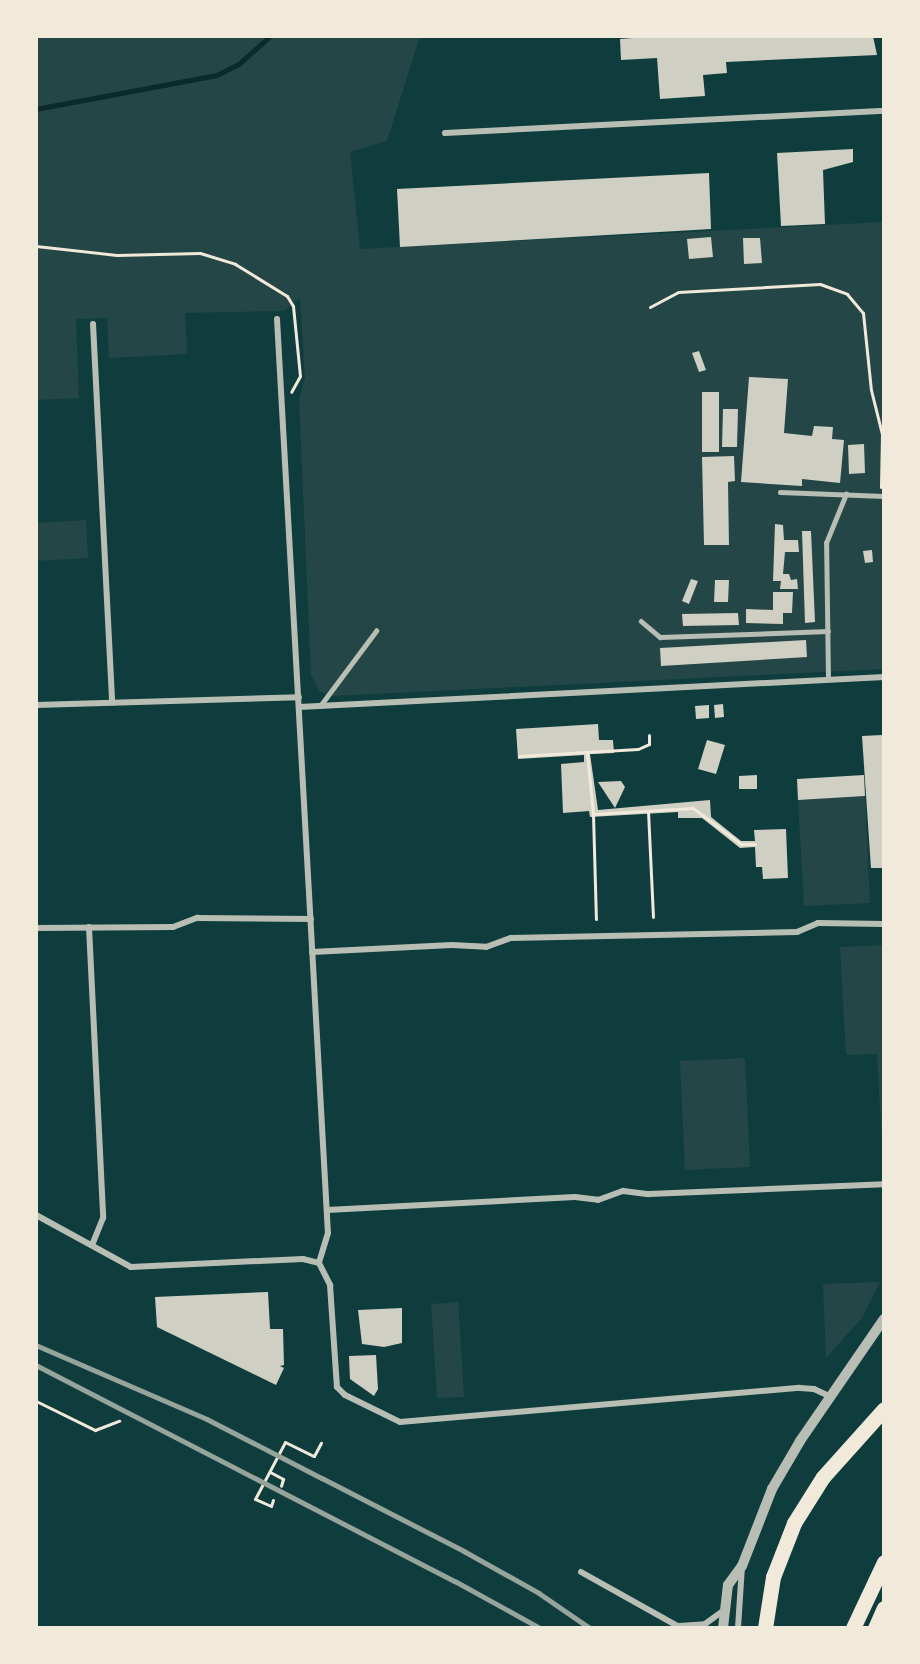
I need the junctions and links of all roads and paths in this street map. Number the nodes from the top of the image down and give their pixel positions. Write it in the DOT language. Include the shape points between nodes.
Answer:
graph roads {
  1 [pos="884,111"];
  2 [pos="446,133"];
  3 [pos="36,246"];
  4 [pos="650,307"];
  5 [pos="277,319"];
  6 [pos="93,324"];
  7 [pos="284,402"];
  8 [pos="780,492"];
  9 [pos="846,494"];
  10 [pos="883,496"];
  11 [pos="641,621"];
  12 [pos="376,631"];
  13 [pos="828,631"];
  14 [pos="884,677"];
  15 [pos="828,679"];
  16 [pos="299,697"];
  17 [pos="112,703"];
  18 [pos="36,705"];
  19 [pos="320,706"];
  20 [pos="299,707"];
  21 [pos="649,735"];
  22 [pos="587,752"];
  23 [pos="519,756"];
  24 [pos="648,810"];
  25 [pos="593,814"];
  26 [pos="755,844"];
  27 [pos="653,917"];
  28 [pos="311,919"];
  29 [pos="596,919"];
  30 [pos="884,924"];
  31 [pos="89,927"];
  32 [pos="36,928"];
  33 [pos="312,952"];
  34 [pos="884,1184"];
  35 [pos="327,1210"];
  36 [pos="36,1215"];
  37 [pos="92,1245"];
  38 [pos="319,1263"];
  39 [pos="884,1319"];
  40 [pos="831,1397"];
  41 [pos="36,1401"];
  42 [pos="884,1409"];
  43 [pos="119,1421"];
  44 [pos="321,1443"];
  45 [pos="270,1472"];
  46 [pos="281,1486"];
  47 [pos="273,1500"];
  48 [pos="884,1562"];
  49 [pos="742,1566"];
  50 [pos="581,1572"];
  51 [pos="884,1608"];
  52 [pos="724,1610"];
  53 [pos="680,1627"];
  54 [pos="723,1628"];
  55 [pos="738,1628"];
  56 [pos="765,1628"];
  57 [pos="853,1628"];
  58 [pos="874,1628"];
  1 -- 2 [label="street"];
  3 -- 7 [label="path" via="117,255 200,253 235,264 287,296 297,321 300,376"];
  4 -- 10 [label="path" via="678,292 820,284 847,294 863,313 871,390 882,434"];
  5 -- 7 [label="street"];
  6 -- 17 [label="street"];
  7 -- 16 [label="street"];
  8 -- 9 [label="lane"];
  9 -- 10 [label="lane"];
  9 -- 13 [label="lane" via="826,543"];
  11 -- 13 [label="lane" via="660,637"];
  12 -- 19 [label="lane"];
  13 -- 15 [label="lane"];
  14 -- 15 [label="street"];
  15 -- 19 [label="street"];
  16 -- 17 [label="street"];
  16 -- 20 [label="street"];
  17 -- 18 [label="street"];
  19 -- 20 [label="street"];
  20 -- 28 [label="street"];
  21 -- 22 [label="path" via="649,744 638,750"];
  22 -- 23 [label="path"];
  22 -- 25 [label="path"];
  24 -- 25 [label="path"];
  24 -- 26 [label="path" via="693,808 741,844"];
  24 -- 27 [label="path"];
  25 -- 29 [label="path"];
  28 -- 31 [label="street" via="197,918 173,927"];
  28 -- 33 [label="street"];
  30 -- 33 [label="street" via="818,923 797,932 511,938 489,947 452,945"];
  31 -- 32 [label="street"];
  31 -- 37 [label="street" via="103,1218"];
  33 -- 35 [label="street"];
  34 -- 35 [label="street" via="649,1194 623,1191 598,1200 564,1197"];
  35 -- 38 [label="street" via="328,1240"];
  36 -- 37 [label="street"];
  37 -- 38 [label="street" via="131,1267 303,1259"];
  38 -- 40 [label="street" via="330,1285 337,1387 390,1419 410,1423 800,1388"];
  39 -- 40 [label="street"];
  40 -- 49 [label="street" via="772,1489"];
  41 -- 43 [label="path" via="94,1430"];
  42 -- 56 [label="highway" via="823,1477 794,1523 773,1577"];
  44 -- 45 [label="path" via="314,1456 285,1442"];
  45 -- 46 [label="path" via="283,1479"];
  45 -- 47 [label="path" via="255,1499 270,1506"];
  48 -- 57 [label="highway"];
  49 -- 52 [label="street" via="729,1585"];
  49 -- 55 [label="street"];
  50 -- 53 [label="street"];
  51 -- 58 [label="highway"];
  52 -- 53 [label="street" via="705,1624"];
  52 -- 54 [label="street"];
}
